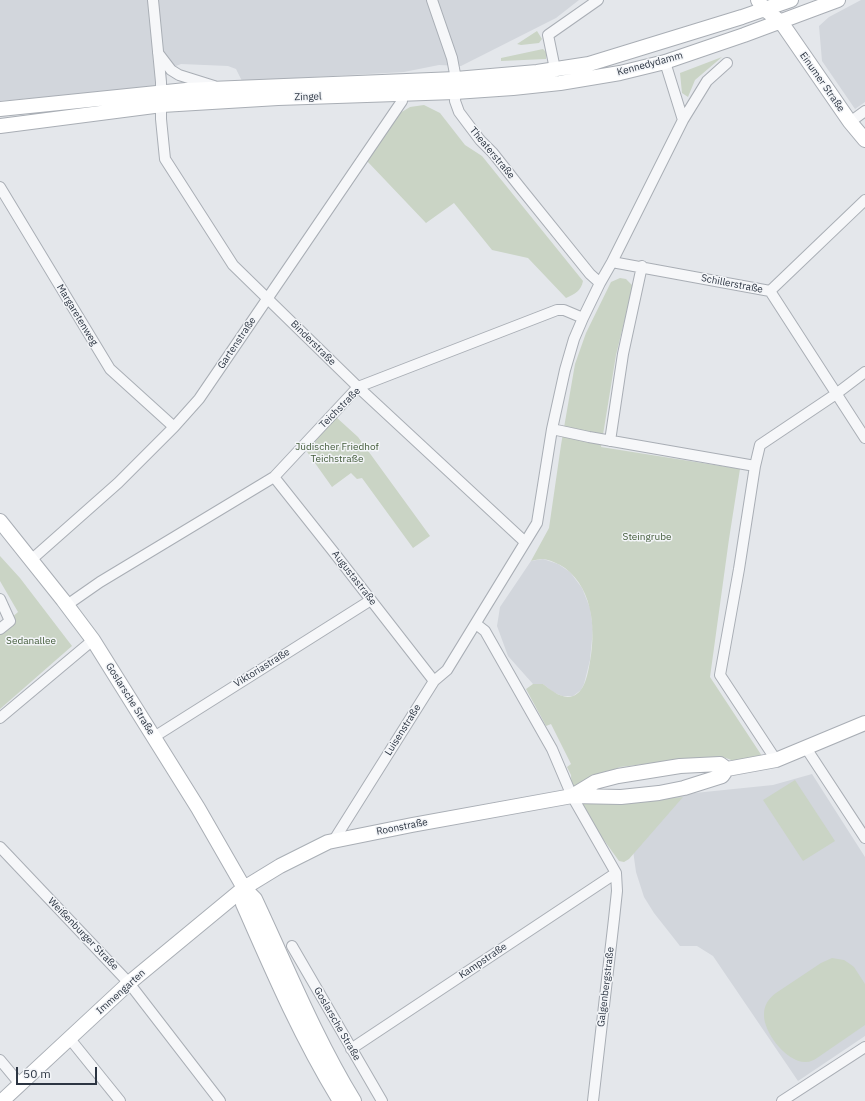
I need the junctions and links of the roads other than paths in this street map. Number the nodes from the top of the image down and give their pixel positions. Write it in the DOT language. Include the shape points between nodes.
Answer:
graph roads {
  1 [pos="152,0"];
  2 [pos="432,0"];
  3 [pos="598,0"];
  4 [pos="838,0"];
  5 [pos="781,2"];
  6 [pos="761,5"];
  7 [pos="781,22"];
  8 [pos="158,53"];
  9 [pos="665,62"];
  10 [pos="727,63"];
  11 [pos="555,69"];
  12 [pos="455,85"];
  13 [pos="223,89"];
  14 [pos="402,94"];
  15 [pos="162,99"];
  16 [pos="0,109"];
  17 [pos="865,111"];
  18 [pos="683,120"];
  19 [pos="850,122"];
  20 [pos="0,126"];
  21 [pos="865,140"];
  22 [pos="0,187"];
  23 [pos="865,200"];
  24 [pos="612,262"];
  25 [pos="642,266"];
  26 [pos="600,283"];
  27 [pos="770,291"];
  28 [pos="267,298"];
  29 [pos="583,318"];
  30 [pos="865,372"];
  31 [pos="358,387"];
  32 [pos="836,394"];
  33 [pos="174,427"];
  34 [pos="552,429"];
  35 [pos="865,438"];
  36 [pos="610,441"];
  37 [pos="754,466"];
  38 [pos="274,477"];
  39 [pos="0,521"];
  40 [pos="526,542"];
  41 [pos="31,560"];
  42 [pos="0,599"];
  43 [pos="371,600"];
  44 [pos="67,605"];
  45 [pos="476,624"];
  46 [pos="0,629"];
  47 [pos="93,640"];
  48 [pos="434,681"];
  49 [pos="0,718"];
  50 [pos="865,723"];
  51 [pos="154,737"];
  52 [pos="806,748"];
  53 [pos="776,760"];
  54 [pos="727,769"];
  55 [pos="572,796"];
  56 [pos="865,838"];
  57 [pos="334,840"];
  58 [pos="0,847"];
  59 [pos="616,873"];
  60 [pos="244,888"];
  61 [pos="292,946"];
  62 [pos="129,983"];
  63 [pos="70,1039"];
  64 [pos="865,1046"];
  65 [pos="351,1049"];
  66 [pos="0,1060"];
  67 [pos="20,1084"];
  68 [pos="2,1101"];
  69 [pos="120,1101"];
  70 [pos="220,1101"];
  71 [pos="340,1101"];
  72 [pos="354,1101"];
  73 [pos="382,1101"];
  74 [pos="593,1101"];
  75 [pos="782,1101"];
  1 -- 8 [label="street, Binderstraße"];
  2 -- 12 [label="street, Theaterstraße" via="452,58"];
  3 -- 11 [label="street" via="548,35"];
  4 -- 7 [label="main road, Kennedydamm"];
  5 -- 6 [label="main road, Kennedydamm"];
  5 -- 7 [label="main road"];
  6 -- 7 [label="main road"];
  6 -- 11 [label="main road, Kennedydamm" via="589,64"];
  7 -- 9 [label="main road, Kennedydamm"];
  7 -- 19 [label="main road, Einumer Straße"];
  8 -- 13 [label="street, Zingel" via="170,70 179,75"];
  8 -- 15 [label="street, Binderstraße"];
  9 -- 12 [label="main road, Kennedydamm" via="560,83 513,88"];
  9 -- 18 [label="street"];
  10 -- 18 [label="street" via="707,81"];
  11 -- 12 [label="main road, Kennedydamm"];
  12 -- 13 [label="main road, Zingel"];
  12 -- 14 [label="main road, Zingel"];
  12 -- 26 [label="street, Theaterstraße" via="455,101 459,112"];
  13 -- 15 [label="main road, Zingel"];
  14 -- 15 [label="main road, Zingel"];
  14 -- 28 [label="street, Gartenstraße" via="402,101"];
  15 -- 16 [label="main road, Zingel"];
  15 -- 20 [label="main road, Zingel"];
  15 -- 28 [label="street, Binderstraße" via="165,159 232,265"];
  17 -- 19 [label="street"];
  18 -- 24 [label="street"];
  19 -- 21 [label="main road, Einumer Straße"];
  22 -- 33 [label="street, Margaretenweg" via="110,369"];
  23 -- 27 [label="street, Schillerstraße"];
  24 -- 25 [label="street, Schillerstraße"];
  24 -- 26 [label="street"];
  25 -- 27 [label="street, Schillerstraße"];
  25 -- 36 [label="street" via="623,354"];
  26 -- 29 [label="street"];
  27 -- 32 [label="street"];
  28 -- 31 [label="street, Binderstraße"];
  28 -- 33 [label="street, Gartenstraße" via="199,399"];
  29 -- 31 [label="street, Teichstraße" via="564,310 557,310"];
  29 -- 34 [label="street" via="565,370"];
  30 -- 32 [label="street"];
  31 -- 38 [label="street, Teichstraße"];
  31 -- 40 [label="street, Binderstraße"];
  32 -- 35 [label="street"];
  32 -- 37 [label="street" via="760,445"];
  33 -- 41 [label="street, Gartenstraße" via="118,483"];
  34 -- 36 [label="street"];
  34 -- 40 [label="street" via="537,522"];
  36 -- 37 [label="street"];
  37 -- 53 [label="street" via="720,675"];
  38 -- 43 [label="street, Augustastraße"];
  38 -- 44 [label="street, Teichstraße" via="100,582"];
  39 -- 41 [label="main road, Goslarsche Straße"];
  40 -- 45 [label="street"];
  41 -- 44 [label="main road, Goslarsche Straße"];
  42 -- 46 [label="street" via="10,621"];
  43 -- 48 [label="street, Augustastraße"];
  43 -- 51 [label="street, Viktoriastraße"];
  44 -- 47 [label="main road, Goslarsche Straße"];
  45 -- 48 [label="street, Luisenstraße" via="447,670"];
  45 -- 55 [label="street" via="485,631 552,749"];
  47 -- 49 [label="street"];
  47 -- 51 [label="main road, Goslarsche Straße"];
  48 -- 57 [label="street, Luisenstraße"];
  50 -- 52 [label="main road"];
  51 -- 60 [label="main road, Goslarsche Straße"];
  52 -- 53 [label="main road"];
  52 -- 56 [label="street"];
  53 -- 54 [label="main road"];
  54 -- 55 [label="main road" via="722,776 659,793 621,797"];
  54 -- 55 [label="main road" via="720,764 680,766 618,776 595,782"];
  55 -- 57 [label="main road, Roonstraße"];
  55 -- 59 [label="street"];
  57 -- 60 [label="main road, Roonstraße" via="280,866"];
  58 -- 62 [label="street, Weißenburger Straße"];
  59 -- 65 [label="street, Kampstraße"];
  59 -- 74 [label="street, Galgenbergstraße" via="617,891"];
  60 -- 62 [label="main road, Immengarten"];
  60 -- 71 [label="main road" via="243,904 253,927 315,1060"];
  60 -- 72 [label="main road, Goslarsche Straße" via="255,899 310,1019"];
  61 -- 65 [label="street, Goslarsche Straße"];
  62 -- 63 [label="main road, Immengarten"];
  62 -- 70 [label="street, Weißenburger Straße"];
  63 -- 67 [label="main road, Immengarten"];
  63 -- 69 [label="street"];
  64 -- 75 [label="street"];
  65 -- 73 [label="street, Goslarsche Straße"];
  66 -- 67 [label="street"];
  67 -- 68 [label="main road, Immengarten"];
}
